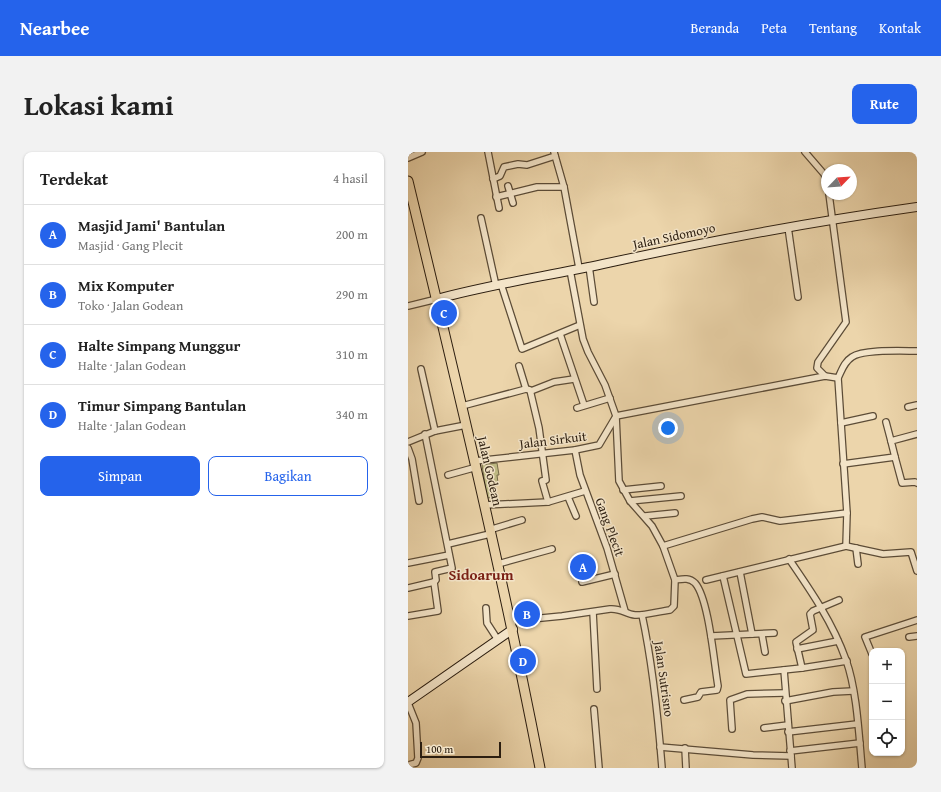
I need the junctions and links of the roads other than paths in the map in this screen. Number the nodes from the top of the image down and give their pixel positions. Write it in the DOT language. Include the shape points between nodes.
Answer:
graph roads {
  1 [pos="422,152"];
  2 [pos="488,152"];
  3 [pos="805,152"];
  4 [pos="555,154"];
  5 [pos="408,158"];
  6 [pos="821,171"];
  7 [pos="493,179"];
  8 [pos="408,181"];
  9 [pos="508,186"];
  10 [pos="564,187"];
  11 [pos="510,194"];
  12 [pos="496,197"];
  13 [pos="831,200"];
  14 [pos="513,204"];
  15 [pos="917,207"];
  16 [pos="499,208"];
  17 [pos="481,218"];
  18 [pos="834,219"];
  19 [pos="788,227"];
  20 [pos="589,266"];
  21 [pos="579,268"];
  22 [pos="570,270"];
  23 [pos="499,285"];
  24 [pos="798,297"];
  25 [pos="437,300"];
  26 [pos="594,302"];
  27 [pos="408,306"];
  28 [pos="580,325"];
  29 [pos="560,334"];
  30 [pos="917,351"];
  31 [pos="519,366"];
  32 [pos="421,369"];
  33 [pos="825,376"];
  34 [pos="838,378"];
  35 [pos="574,379"];
  36 [pos="528,390"];
  37 [pos="610,398"];
  38 [pos="584,405"];
  39 [pos="917,405"];
  40 [pos="462,406"];
  41 [pos="908,407"];
  42 [pos="577,408"];
  43 [pos="616,416"];
  44 [pos="873,416"];
  45 [pos="886,422"];
  46 [pos="841,423"];
  47 [pos="466,424"];
  48 [pos="435,431"];
  49 [pos="426,434"];
  50 [pos="917,434"];
  51 [pos="891,441"];
  52 [pos="408,442"];
  53 [pos="408,448"];
  54 [pos="574,450"];
  55 [pos="543,452"];
  56 [pos="895,457"];
  57 [pos="476,464"];
  58 [pos="843,464"];
  59 [pos="448,475"];
  60 [pos="917,483"];
  61 [pos="661,486"];
  62 [pos="623,490"];
  63 [pos="586,491"];
  64 [pos="681,496"];
  65 [pos="568,497"];
  66 [pos="419,501"];
  67 [pos="630,501"];
  68 [pos="548,502"];
  69 [pos="485,505"];
  70 [pos="675,513"];
  71 [pos="847,513"];
  72 [pos="576,516"];
  73 [pos="645,516"];
  74 [pos="522,520"];
  75 [pos="489,532"];
  76 [pos="448,544"];
  77 [pos="663,546"];
  78 [pos="846,546"];
  79 [pos="856,548"];
  80 [pos="552,549"];
  81 [pos="917,550"];
  82 [pos="910,552"];
  83 [pos="449,554"];
  84 [pos="790,559"];
  85 [pos="408,563"];
  86 [pos="498,564"];
  87 [pos="858,564"];
  88 [pos="740,572"];
  89 [pos="917,572"];
  90 [pos="615,574"];
  91 [pos="723,576"];
  92 [pos="675,580"];
  93 [pos="706,580"];
  94 [pos="434,582"];
  95 [pos="582,582"];
  96 [pos="408,588"];
  97 [pos="839,600"];
  98 [pos="822,607"];
  99 [pos="486,608"];
  100 [pos="625,611"];
  101 [pos="593,612"];
  102 [pos="642,615"];
  103 [pos="408,616"];
  104 [pos="917,620"];
  105 [pos="512,625"];
  106 [pos="774,633"];
  107 [pos="752,634"];
  108 [pos="762,635"];
  109 [pos="711,636"];
  110 [pos="736,636"];
  111 [pos="917,636"];
  112 [pos="909,637"];
  113 [pos="498,640"];
  114 [pos="838,641"];
  115 [pos="870,648"];
  116 [pos="797,649"];
  117 [pos="765,652"];
  118 [pos="847,661"];
  119 [pos="802,668"];
  120 [pos="784,670"];
  121 [pos="597,689"];
  122 [pos="853,691"];
  123 [pos="785,693"];
  124 [pos="408,700"];
  125 [pos="684,700"];
  126 [pos="785,701"];
  127 [pos="594,708"];
  128 [pos="788,724"];
  129 [pos="857,724"];
  130 [pos="764,728"];
  131 [pos="732,729"];
  132 [pos="788,732"];
  133 [pos="860,743"];
  134 [pos="660,747"];
  135 [pos="685,748"];
  136 [pos="790,754"];
  137 [pos="408,765"];
  138 [pos="540,768"];
  139 [pos="598,768"];
  140 [pos="662,768"];
  141 [pos="686,768"];
  142 [pos="792,768"];
  143 [pos="862,768"];
  1 -- 5 [label="street"];
  2 -- 7 [label="street"];
  3 -- 6 [label="street"];
  4 -- 7 [label="street" via="527,165 504,167 500,176"];
  4 -- 10 [label="street"];
  7 -- 12 [label="street"];
  8 -- 25 [label="main road, Jalan Godean"];
  9 -- 11 [label="street"];
  10 -- 11 [label="street" via="537,187"];
  10 -- 21 [label="street"];
  11 -- 12 [label="street"];
  11 -- 14 [label="street"];
  12 -- 16 [label="street"];
  13 -- 18 [label="street"];
  15 -- 18 [label="main road, Jalan Sidomoyo"];
  17 -- 23 [label="street"];
  18 -- 19 [label="main road, Jalan Sidomoyo"];
  18 -- 33 [label="street" via="846,322 818,362 817,368"];
  19 -- 20 [label="main road, Jalan Sidomoyo"];
  19 -- 24 [label="street"];
  20 -- 21 [label="main road, Jalan Sidomoyo"];
  20 -- 26 [label="street"];
  21 -- 22 [label="main road, Jalan Sidomoyo"];
  22 -- 23 [label="main road, Jalan Sidomoyo"];
  22 -- 28 [label="street"];
  23 -- 25 [label="main road, Jalan Sidomoyo"];
  23 -- 29 [label="street" via="522,349"];
  25 -- 27 [label="street"];
  25 -- 40 [label="main road, Jalan Godean"];
  28 -- 29 [label="street"];
  28 -- 37 [label="street" via="588,352"];
  29 -- 35 [label="street"];
  30 -- 34 [label="street" via="889,350 853,356 844,364"];
  31 -- 36 [label="street"];
  32 -- 48 [label="street"];
  33 -- 34 [label="street"];
  33 -- 43 [label="street"];
  34 -- 46 [label="street"];
  35 -- 36 [label="street"];
  35 -- 38 [label="street"];
  36 -- 40 [label="street"];
  36 -- 55 [label="street"];
  37 -- 38 [label="street"];
  37 -- 43 [label="street"];
  38 -- 42 [label="street"];
  39 -- 41 [label="street"];
  40 -- 47 [label="main road, Jalan Godean"];
  43 -- 54 [label="street, Jalan Sirkuit" via="599,445"];
  43 -- 62 [label="street" via="617,475"];
  44 -- 46 [label="street"];
  45 -- 51 [label="street"];
  46 -- 58 [label="street"];
  47 -- 48 [label="street"];
  47 -- 57 [label="main road, Jalan Godean"];
  48 -- 49 [label="street"];
  49 -- 52 [label="street"];
  49 -- 76 [label="street"];
  50 -- 51 [label="street"];
  51 -- 56 [label="street"];
  53 -- 66 [label="street"];
  54 -- 55 [label="street, Jalan Sirkuit"];
  54 -- 63 [label="street, Gang Plecit"];
  55 -- 57 [label="street, Jalan Sirkuit"];
  55 -- 68 [label="street" via="546,480 542,482"];
  56 -- 58 [label="street"];
  56 -- 60 [label="street" via="902,484"];
  57 -- 59 [label="street, Jalan Sirkuit"];
  57 -- 69 [label="main road, Jalan Godean"];
  58 -- 71 [label="street"];
  61 -- 62 [label="street"];
  62 -- 67 [label="street"];
  63 -- 65 [label="street"];
  63 -- 90 [label="street, Gang Plecit"];
  64 -- 67 [label="street"];
  65 -- 68 [label="street"];
  65 -- 72 [label="street"];
  67 -- 73 [label="street"];
  68 -- 69 [label="street"];
  69 -- 75 [label="main road, Jalan Godean"];
  70 -- 73 [label="street"];
  71 -- 77 [label="street" via="780,521 762,517"];
  71 -- 78 [label="street"];
  73 -- 77 [label="street"];
  74 -- 75 [label="street"];
  75 -- 76 [label="street"];
  75 -- 86 [label="main road, Jalan Godean"];
  76 -- 83 [label="street"];
  77 -- 92 [label="street"];
  78 -- 79 [label="street"];
  78 -- 84 [label="street"];
  79 -- 82 [label="street" via="883,554"];
  79 -- 87 [label="street"];
  80 -- 86 [label="street"];
  81 -- 82 [label="street"];
  82 -- 89 [label="street"];
  83 -- 85 [label="street"];
  83 -- 94 [label="street" via="452,568 435,572"];
  84 -- 88 [label="street"];
  84 -- 98 [label="street"];
  86 -- 105 [label="main road, Jalan Godean"];
  88 -- 91 [label="street"];
  88 -- 107 [label="street"];
  90 -- 95 [label="street"];
  90 -- 100 [label="street, Gang Plecit"];
  91 -- 93 [label="street"];
  91 -- 110 [label="street"];
  92 -- 102 [label="street" via="672,609"];
  92 -- 109 [label="street" via="684,578 696,585 706,608"];
  94 -- 96 [label="street"];
  94 -- 103 [label="street" via="438,611"];
  97 -- 98 [label="street"];
  98 -- 114 [label="street"];
  98 -- 116 [label="street" via="812,612 813,630 796,642"];
  99 -- 113 [label="street" via="487,623"];
  100 -- 101 [label="street" via="617,608"];
  100 -- 102 [label="street" via="633,615"];
  101 -- 105 [label="street"];
  101 -- 121 [label="street"];
  102 -- 134 [label="street, Jalan Sutrisno" via="651,655"];
  104 -- 115 [label="street" via="865,637"];
  105 -- 113 [label="main road"];
  105 -- 138 [label="main road, Jalan Godean"];
  106 -- 108 [label="street"];
  107 -- 108 [label="street"];
  107 -- 110 [label="street"];
  108 -- 117 [label="street"];
  109 -- 110 [label="street"];
  109 -- 125 [label="street" via="718,689 700,692 698,697"];
  110 -- 120 [label="street" via="746,674"];
  111 -- 112 [label="street"];
  113 -- 124 [label="main road"];
  114 -- 116 [label="street"];
  114 -- 118 [label="street"];
  116 -- 119 [label="street"];
  118 -- 119 [label="street"];
  118 -- 122 [label="street"];
  119 -- 120 [label="street"];
  120 -- 123 [label="street"];
  122 -- 126 [label="street"];
  122 -- 129 [label="street"];
  123 -- 126 [label="street"];
  123 -- 131 [label="street" via="748,694 731,699 729,702"];
  124 -- 137 [label="street" via="416,723 418,758 416,763"];
  126 -- 128 [label="street"];
  127 -- 139 [label="street"];
  128 -- 130 [label="street"];
  128 -- 132 [label="street"];
  129 -- 132 [label="street"];
  129 -- 133 [label="street"];
  132 -- 136 [label="street"];
  133 -- 136 [label="street"];
  133 -- 143 [label="street"];
  134 -- 135 [label="street"];
  134 -- 140 [label="street, Jalan Sutrisno"];
  135 -- 136 [label="street" via="752,755"];
  135 -- 141 [label="street"];
  136 -- 142 [label="street"];
}
